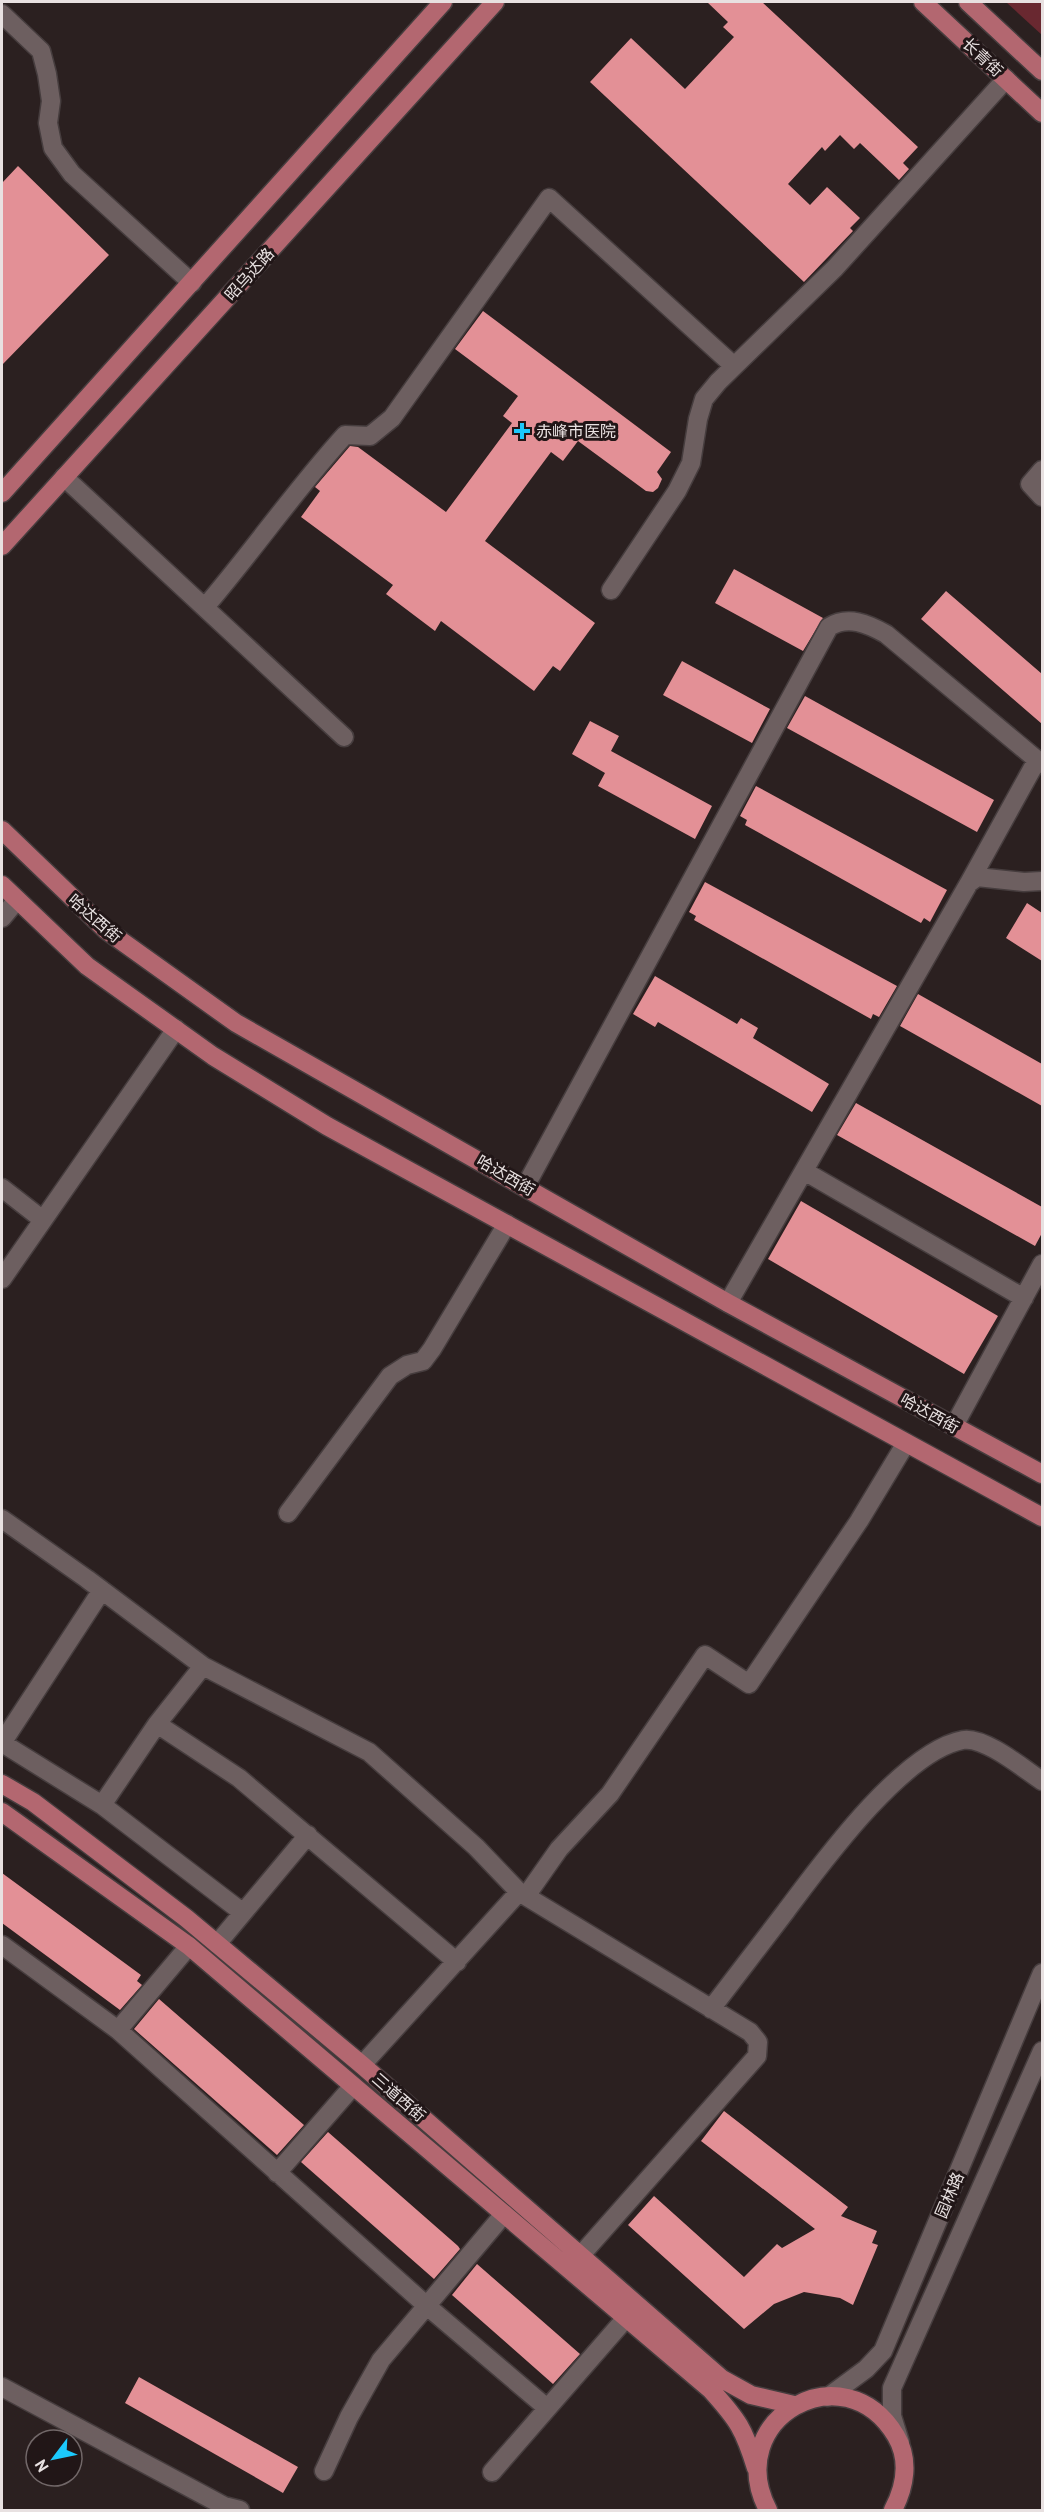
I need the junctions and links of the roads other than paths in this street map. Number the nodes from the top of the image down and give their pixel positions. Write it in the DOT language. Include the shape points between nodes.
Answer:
graph roads {
  1 [pos="443,2"];
  2 [pos="495,2"];
  3 [pos="923,2"];
  4 [pos="968,2"];
  5 [pos="2,14"];
  6 [pos="1042,71"];
  7 [pos="1006,79"];
  8 [pos="1042,113"];
  9 [pos="192,283"];
  10 [pos="734,366"];
  11 [pos="1042,470"];
  12 [pos="64,477"];
  13 [pos="2,493"];
  14 [pos="1042,497"];
  15 [pos="2,546"];
  16 [pos="611,590"];
  17 [pos="205,607"];
  18 [pos="345,737"];
  19 [pos="1040,762"];
  20 [pos="2,830"];
  21 [pos="1042,881"];
  22 [pos="969,883"];
  23 [pos="2,885"];
  24 [pos="17,900"];
  25 [pos="2,918"];
  26 [pos="176,1029"];
  27 [pos="804,1171"];
  28 [pos="525,1187"];
  29 [pos="2,1188"];
  30 [pos="43,1220"];
  31 [pos="507,1224"];
  32 [pos="1042,1264"];
  33 [pos="2,1279"];
  34 [pos="1024,1298"];
  35 [pos="728,1303"];
  36 [pos="954,1426"];
  37 [pos="906,1443"];
  38 [pos="1042,1474"];
  39 [pos="288,1513"];
  40 [pos="1042,1517"];
  41 [pos="2,1519"];
  42 [pos="102,1590"];
  43 [pos="203,1666"];
  44 [pos="157,1724"];
  45 [pos="2,1743"];
  46 [pos="1042,1781"];
  47 [pos="2,1784"];
  48 [pos="102,1805"];
  49 [pos="2,1812"];
  50 [pos="308,1835"];
  51 [pos="523,1894"];
  52 [pos="242,1912"];
  53 [pos="217,1944"];
  54 [pos="2,1945"];
  55 [pos="189,1946"];
  56 [pos="458,1962"];
  57 [pos="1042,1973"];
  58 [pos="711,2009"];
  59 [pos="118,2030"];
  60 [pos="1042,2051"];
  61 [pos="362,2065"];
  62 [pos="353,2085"];
  63 [pos="277,2173"];
  64 [pos="504,2214"];
  65 [pos="581,2255"];
  66 [pos="427,2306"];
  67 [pos="626,2318"];
  68 [pos="2,2387"];
  69 [pos="828,2397"];
  70 [pos="794,2405"];
  71 [pos="547,2408"];
  72 [pos="900,2444"];
  73 [pos="756,2468"];
  74 [pos="324,2471"];
  75 [pos="492,2472"];
  76 [pos="240,2511"];
  77 [pos="768,2511"];
  78 [pos="893,2511"];
  1 -- 9 [label="main road"];
  2 -- 12 [label="main road, 昭乌达路"];
  3 -- 7 [label="main road, 长青街"];
  4 -- 6 [label="main road, 长青街"];
  5 -- 9 [label="street" via="41,51 51,101 48,123 53,148 72,174"];
  7 -- 8 [label="main road, 长青街"];
  7 -- 10 [label="street" via="835,268"];
  9 -- 13 [label="main road"];
  10 -- 16 [label="street" via="704,399 691,463 677,491"];
  10 -- 17 [label="street" via="549,198 392,418 370,436 345,435 301,484"];
  11 -- 14 [label="street" via="1029,484"];
  12 -- 15 [label="main road, 昭乌达路"];
  12 -- 17 [label="street"];
  17 -- 18 [label="street"];
  19 -- 22 [label="street"];
  19 -- 28 [label="street" via="886,634 867,623 840,620 829,627"];
  20 -- 28 [label="main road, 哈达西街" via="106,930 236,1023"];
  21 -- 22 [label="street" via="977,877"];
  22 -- 27 [label="street"];
  23 -- 24 [label="main road"];
  24 -- 25 [label="street"];
  24 -- 26 [label="main road" via="87,966"];
  26 -- 30 [label="street"];
  26 -- 31 [label="main road" via="327,1126"];
  27 -- 34 [label="street"];
  27 -- 35 [label="street"];
  28 -- 35 [label="main road, 哈达西街"];
  29 -- 30 [label="street"];
  30 -- 33 [label="street"];
  31 -- 37 [label="main road"];
  31 -- 39 [label="street" via="423,1361 390,1376"];
  32 -- 34 [label="street"];
  34 -- 36 [label="street"];
  35 -- 36 [label="main road, 哈达西街"];
  36 -- 38 [label="main road, 哈达西街"];
  37 -- 40 [label="main road"];
  37 -- 51 [label="street" via="859,1521 748,1684 705,1655 610,1794"];
  41 -- 42 [label="street"];
  42 -- 43 [label="street"];
  42 -- 45 [label="street"];
  43 -- 44 [label="street"];
  43 -- 51 [label="street" via="369,1752"];
  44 -- 48 [label="street"];
  44 -- 50 [label="street" via="239,1778"];
  45 -- 48 [label="street"];
  46 -- 58 [label="street" via="985,1743 964,1739 934,1751 895,1782 845,1834"];
  47 -- 53 [label="main road, 三道西街" via="33,1802"];
  48 -- 52 [label="street"];
  49 -- 55 [label="main road"];
  50 -- 52 [label="street"];
  50 -- 56 [label="street"];
  51 -- 56 [label="street"];
  51 -- 58 [label="street"];
  52 -- 53 [label="street"];
  53 -- 61 [label="main road, 三道西街"];
  54 -- 59 [label="street"];
  55 -- 59 [label="street"];
  55 -- 62 [label="main road"];
  56 -- 61 [label="street"];
  57 -- 69 [label="street, 园林路" via="883,2350 866,2369"];
  58 -- 65 [label="street" via="750,2032 758,2042 757,2056"];
  59 -- 63 [label="street"];
  60 -- 72 [label="street, 园林路" via="892,2388 892,2416"];
  61 -- 65 [label="main road, 三道西街"];
  62 -- 63 [label="street"];
  62 -- 64 [label="main road"];
  63 -- 66 [label="street"];
  64 -- 66 [label="street"];
  64 -- 67 [label="main road"];
  65 -- 70 [label="main road, 三道西街" via="722,2379 751,2395"];
  66 -- 71 [label="street"];
  66 -- 74 [label="street" via="381,2360"];
  67 -- 71 [label="street"];
  67 -- 73 [label="main road" via="711,2390 736,2417"];
  68 -- 76 [label="street"];
  69 -- 70 [label="main road"];
  69 -- 72 [label="main road" via="843,2397 868,2406 887,2422"];
  70 -- 73 [label="main road" via="774,2421 761,2443"];
  71 -- 75 [label="street"];
  72 -- 78 [label="main road" via="906,2469 902,2494"];
  73 -- 77 [label="main road" via="760,2494"];
}
